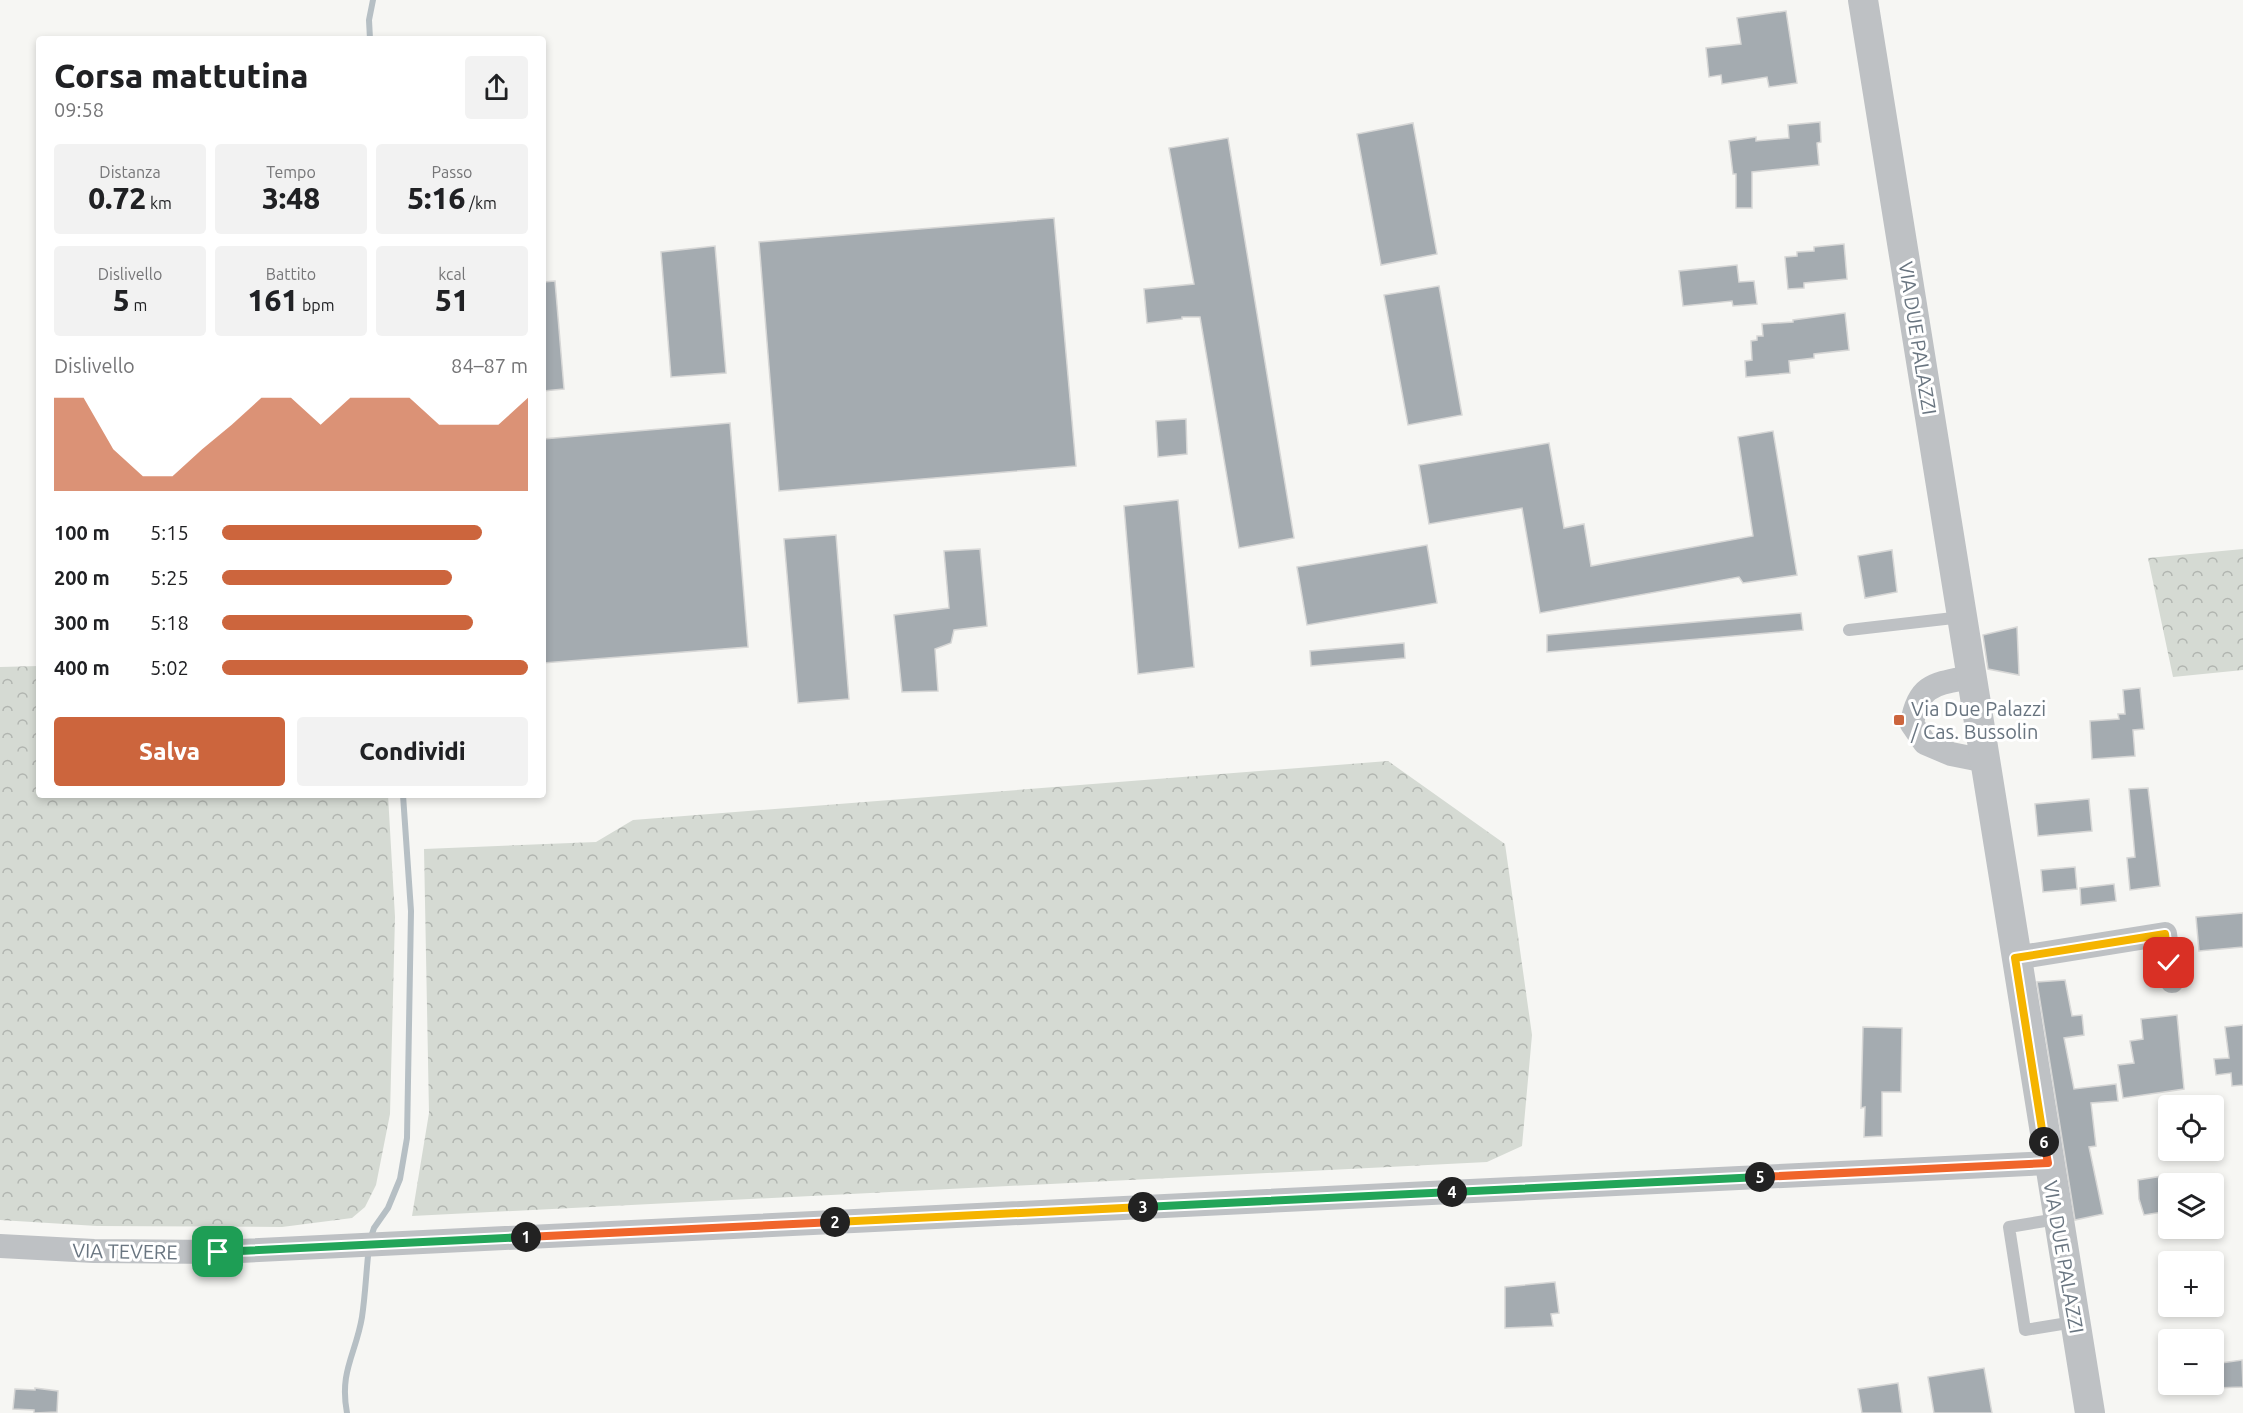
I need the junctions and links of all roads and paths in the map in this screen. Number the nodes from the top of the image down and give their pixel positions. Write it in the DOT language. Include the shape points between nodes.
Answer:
graph roads {
  1 [pos="1863,0"];
  2 [pos="1962,617"];
  3 [pos="1849,630"];
  4 [pos="1971,677"];
  5 [pos="1986,761"];
  6 [pos="2015,958"];
  7 [pos="2172,981"];
  8 [pos="2048,1163"];
  9 [pos="2057,1219"];
  10 [pos="0,1246"];
  11 [pos="2075,1322"];
  12 [pos="2090,1413"];
  1 -- 2 [label="street, VIA DUE PALAZZI"];
  2 -- 3 [label="lane"];
  2 -- 4 [label="street, VIA DUE PALAZZI"];
  4 -- 5 [label="street, VIA DUE PALAZZI"];
  4 -- 5 [label="street" via="1935,685 1923,693 1915,706 1912,724 1925,742 1951,754"];
  5 -- 6 [label="street, VIA DUE PALAZZI"];
  6 -- 7 [label="street" via="2165,934"];
  6 -- 8 [label="street, VIA DUE PALAZZI"];
  8 -- 9 [label="street, VIA DUE PALAZZI"];
  8 -- 10 [label="street, VIA TEVERE" via="240,1251 94,1251"];
  9 -- 11 [label="street, VIA DUE PALAZZI"];
  9 -- 11 [label="lane" via="2009,1227 2025,1330"];
  11 -- 12 [label="street, VIA DUE PALAZZI"];
}
